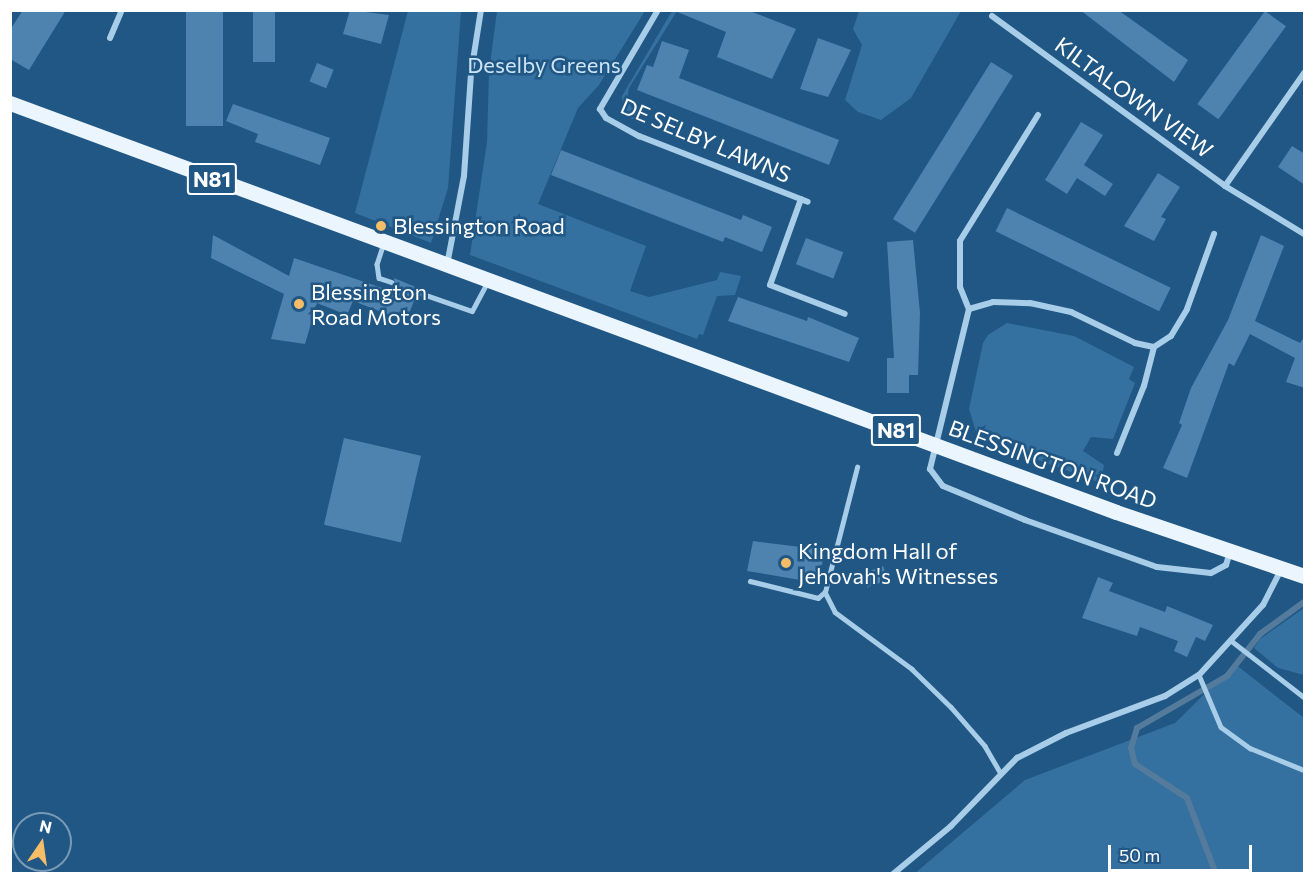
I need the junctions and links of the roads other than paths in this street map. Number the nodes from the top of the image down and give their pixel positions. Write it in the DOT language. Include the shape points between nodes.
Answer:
graph roads {
  1 [pos="122,10"];
  2 [pos="481,10"];
  3 [pos="658,10"];
  4 [pos="992,16"];
  5 [pos="110,38"];
  6 [pos="1305,73"];
  7 [pos="10,103"];
  8 [pos="1038,116"];
  9 [pos="1225,186"];
  10 [pos="801,199"];
  11 [pos="808,202"];
  12 [pos="1214,234"];
  13 [pos="1305,234"];
  14 [pos="385,241"];
  15 [pos="447,265"];
  16 [pos="488,281"];
  17 [pos="391,282"];
  18 [pos="417,292"];
  19 [pos="969,309"];
  20 [pos="845,314"];
  21 [pos="1154,347"];
  22 [pos="937,444"];
  23 [pos="1116,453"];
  24 [pos="857,467"];
  25 [pos="1230,552"];
  26 [pos="1281,570"];
  27 [pos="1305,576"];
  28 [pos="750,581"];
  29 [pos="825,592"];
  30 [pos="1233,642"];
  31 [pos="1199,675"];
  32 [pos="1305,697"];
  33 [pos="1305,770"];
  34 [pos="999,772"];
  35 [pos="893,873"];
  1 -- 5 [label="street"];
  2 -- 15 [label="street" via="471,73 464,176"];
  3 -- 10 [label="street, DE SELBY LAWNS" via="600,109 606,118 639,136"];
  4 -- 9 [label="street, KILTALOWN VIEW"];
  6 -- 9 [label="street, KILTALOWN VIEW"];
  7 -- 14 [label="main road, BLESSINGTON ROAD / N81"];
  8 -- 19 [label="street" via="960,241 960,286"];
  9 -- 13 [label="street, KILTALOWN VIEW"];
  10 -- 11 [label="street, DE SELBY LAWNS"];
  10 -- 20 [label="street" via="770,285"];
  12 -- 21 [label="street" via="1187,309 1172,336"];
  14 -- 15 [label="main road, BLESSINGTON ROAD / N81"];
  14 -- 17 [label="lane" via="377,264 379,278"];
  15 -- 16 [label="main road, BLESSINGTON ROAD / N81"];
  16 -- 18 [label="lane" via="472,312"];
  16 -- 22 [label="main road, BLESSINGTON ROAD / N81"];
  19 -- 21 [label="street" via="993,302 1030,303 1071,312 1135,343"];
  19 -- 22 [label="street"];
  21 -- 23 [label="street" via="1144,386"];
  22 -- 25 [label="main road, BLESSINGTON ROAD / N81"];
  22 -- 25 [label="street" via="930,470 943,486 1025,520 1157,567 1211,573 1226,565"];
  24 -- 29 [label="lane"];
  25 -- 26 [label="main road, BLESSINGTON ROAD / N81"];
  26 -- 27 [label="main road, BLESSINGTON ROAD / N81"];
  26 -- 30 [label="street" via="1263,605"];
  28 -- 29 [label="lane" via="818,598"];
  29 -- 34 [label="lane" via="835,612 912,669 951,707 985,746"];
  30 -- 31 [label="street"];
  30 -- 32 [label="lane"];
  31 -- 33 [label="lane" via="1221,727 1250,748"];
  31 -- 34 [label="street" via="1132,711 1037,746"];
  34 -- 35 [label="street" via="951,826"];
}
